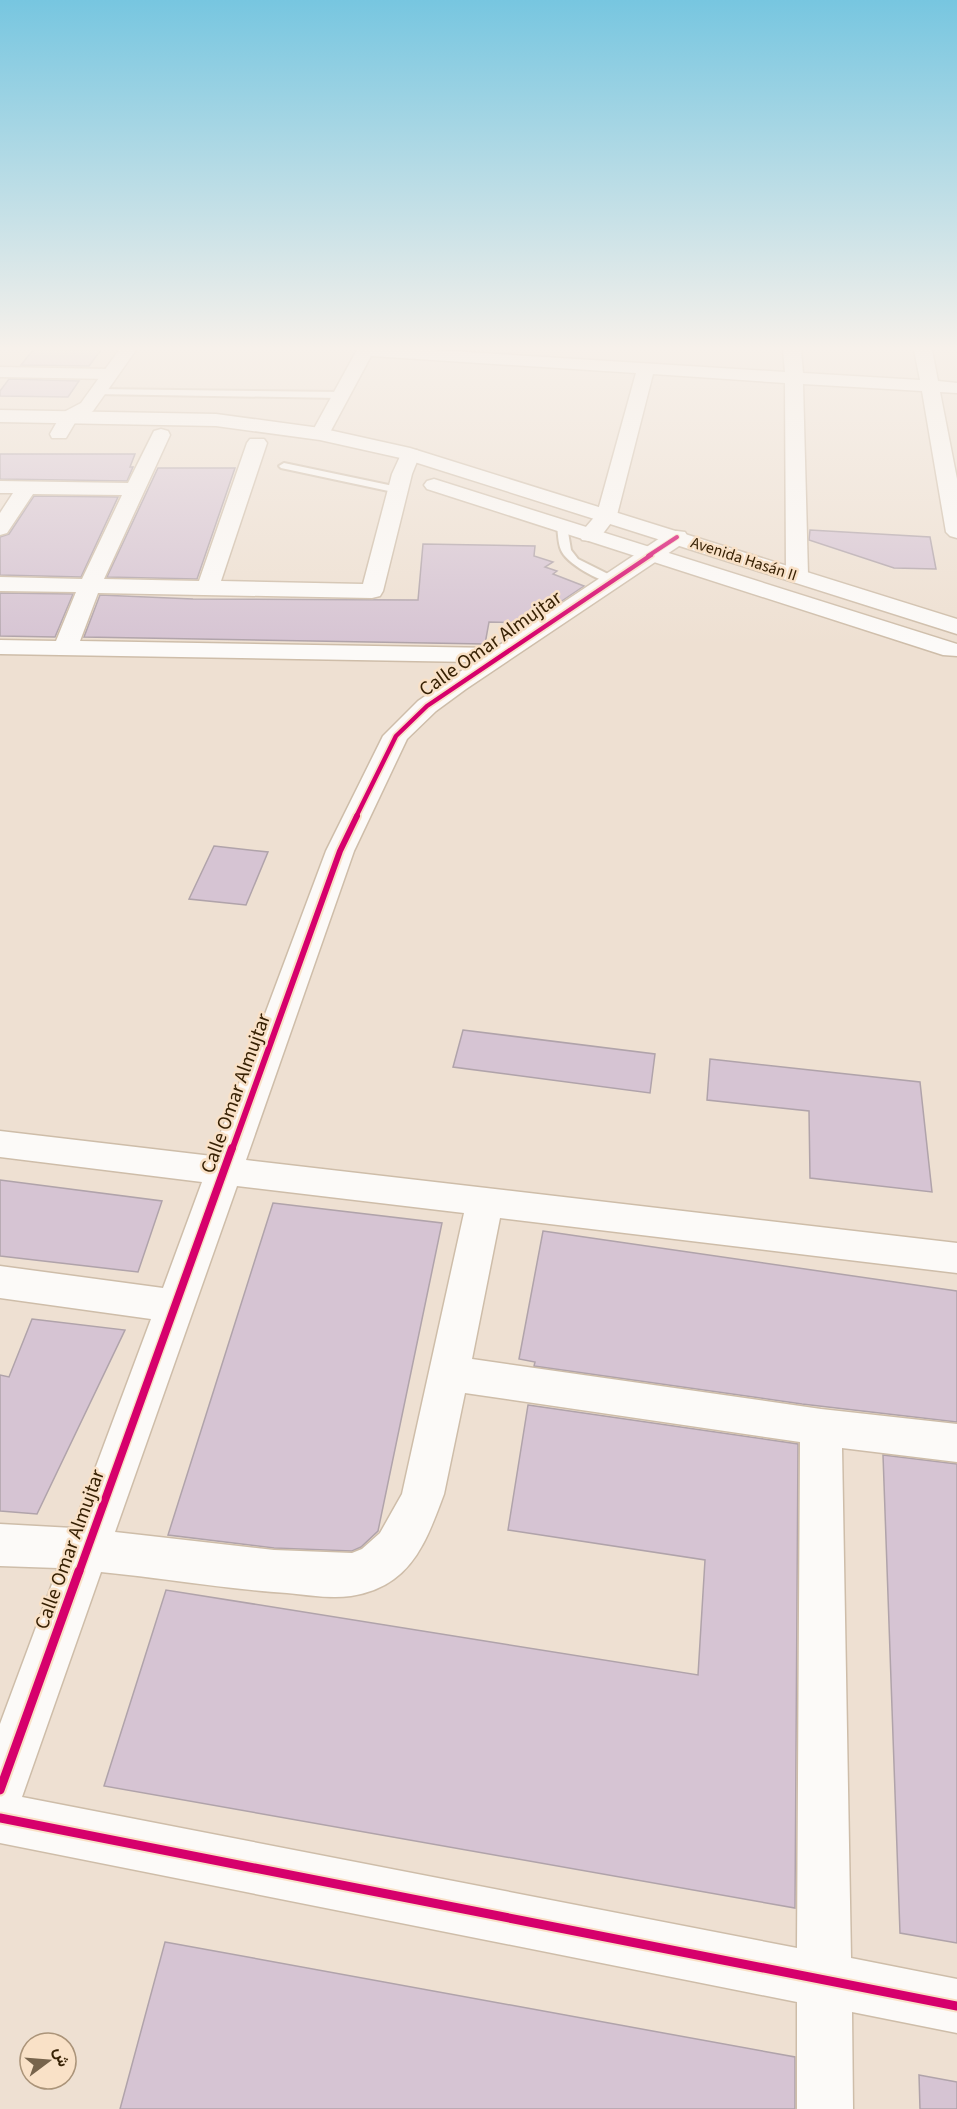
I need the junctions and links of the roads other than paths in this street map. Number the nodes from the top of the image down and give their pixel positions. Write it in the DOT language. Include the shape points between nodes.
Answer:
graph roads {
  1 [pos="155,448"];
  2 [pos="256,448"];
  3 [pos="278,448"];
  4 [pos="385,448"];
  5 [pos="625,448"];
  6 [pos="796,448"];
  7 [pos="946,448"];
  8 [pos="410,454"];
  9 [pos="284,466"];
  10 [pos="951,466"];
  11 [pos="400,482"];
  12 [pos="0,488"];
  13 [pos="26,488"];
  14 [pos="137,489"];
  15 [pos="607,515"];
  16 [pos="956,521"];
  17 [pos="562,526"];
  18 [pos="0,529"];
  19 [pos="590,535"];
  20 [pos="676,537"];
  21 [pos="651,554"];
  22 [pos="797,575"];
  23 [pos="612,580"];
  24 [pos="0,584"];
  25 [pos="90,585"];
  26 [pos="208,587"];
  27 [pos="957,627"];
  28 [pos="955,646"];
  29 [pos="0,647"];
  30 [pos="65,648"];
  31 [pos="497,655"];
  32 [pos="0,1144"];
  33 [pos="224,1171"];
  34 [pos="485,1202"];
  35 [pos="957,1258"];
  36 [pos="0,1282"];
  37 [pos="175,1306"];
  38 [pos="449,1373"];
  39 [pos="820,1427"];
  40 [pos="957,1443"];
  41 [pos="0,1545"];
  42 [pos="87,1550"];
  43 [pos="0,1790"];
  44 [pos="0,1818"];
  45 [pos="824,1980"];
  46 [pos="957,2006"];
  47 [pos="825,2109"];
  1 -- 14 [label="street"];
  2 -- 26 [label="street"];
  3 -- 11 [label="street, Avenida Hasán II"];
  4 -- 8 [label="street, Avenida Hasán II"];
  5 -- 15 [label="street"];
  6 -- 22 [label="street"];
  7 -- 10 [label="street"];
  8 -- 11 [label="street"];
  8 -- 15 [label="street, Avenida Hasán II"];
  9 -- 11 [label="lane"];
  10 -- 16 [label="street"];
  11 -- 17 [label="street, Avenida Hasán II"];
  11 -- 26 [label="street" via="372,591"];
  12 -- 13 [label="street"];
  13 -- 14 [label="street"];
  13 -- 18 [label="street"];
  14 -- 25 [label="street"];
  15 -- 19 [label="street"];
  15 -- 20 [label="street, Avenida Hasán II"];
  17 -- 19 [label="street, Avenida Hasán II"];
  17 -- 23 [label="lane" via="566,550 574,561"];
  19 -- 21 [label="street, Avenida Hasán II"];
  20 -- 21 [label="street, Calle Omar Almujtar"];
  20 -- 22 [label="street, Avenida Hasán II"];
  21 -- 23 [label="street, Calle Omar Almujtar"];
  21 -- 28 [label="street, Avenida Hasán II"];
  22 -- 27 [label="street, Avenida Hasán II"];
  23 -- 31 [label="street, Calle Omar Almujtar"];
  24 -- 25 [label="street"];
  25 -- 26 [label="street"];
  25 -- 30 [label="street"];
  29 -- 30 [label="street"];
  30 -- 31 [label="street"];
  31 -- 33 [label="street, Calle Omar Almujtar" via="427,706 396,736 340,851"];
  32 -- 33 [label="street"];
  33 -- 34 [label="street"];
  33 -- 37 [label="street, Calle Omar Almujtar"];
  34 -- 35 [label="street"];
  34 -- 38 [label="street"];
  36 -- 37 [label="street"];
  37 -- 42 [label="street, Calle Omar Almujtar"];
  38 -- 39 [label="street"];
  38 -- 42 [label="street" via="423,1494 414,1517 382,1562 367,1570 347,1576 267,1571"];
  39 -- 40 [label="street"];
  39 -- 45 [label="street"];
  41 -- 42 [label="street"];
  42 -- 43 [label="street, Calle Omar Almujtar"];
  44 -- 45 [label="street"];
  45 -- 46 [label="street"];
  45 -- 47 [label="street"];
}
